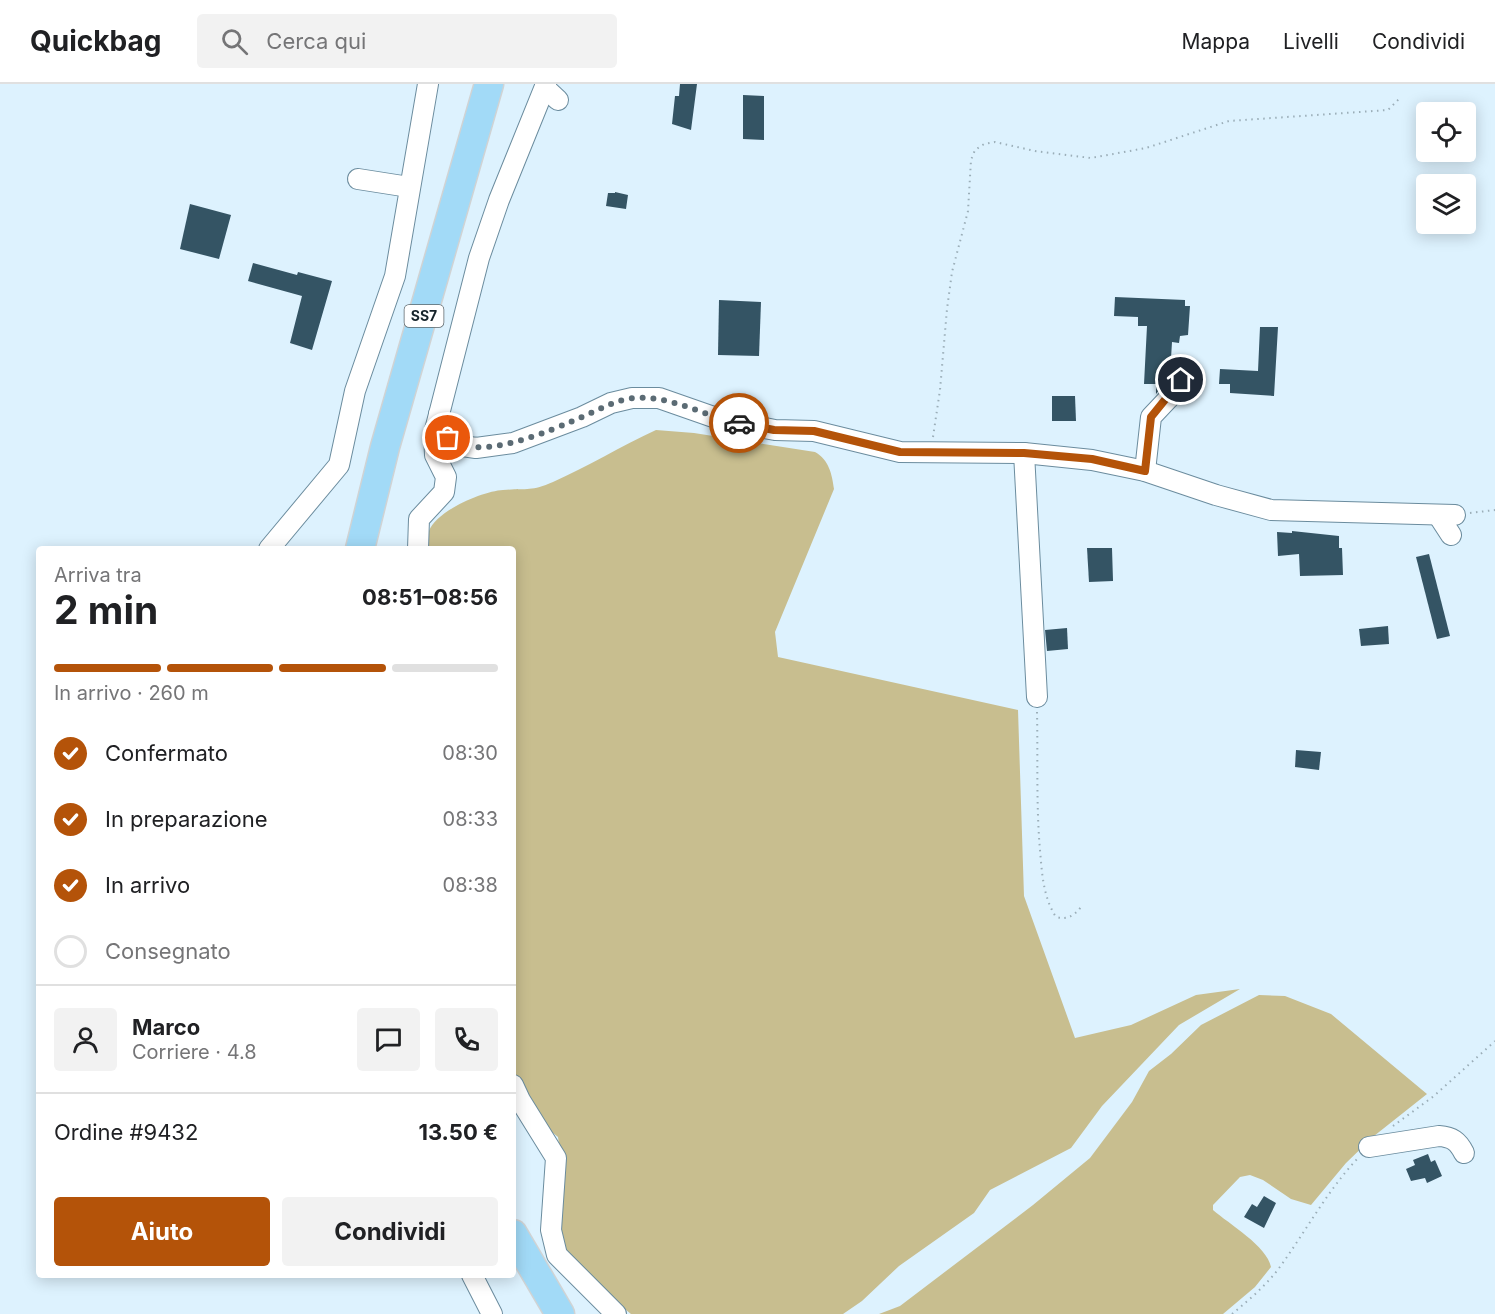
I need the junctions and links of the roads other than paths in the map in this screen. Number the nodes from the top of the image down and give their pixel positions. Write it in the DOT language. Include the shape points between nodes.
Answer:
graph roads {
  1 [pos="428,84"];
  2 [pos="489,84"];
  3 [pos="549,91"];
  4 [pos="358,179"];
  5 [pos="409,187"];
  6 [pos="1181,380"];
  7 [pos="439,414"];
  8 [pos="1036,451"];
  9 [pos="1145,471"];
  10 [pos="1451,535"];
  11 [pos="272,546"];
  12 [pos="361,546"];
  13 [pos="418,546"];
  14 [pos="1037,697"];
  15 [pos="516,1091"];
  16 [pos="1369,1147"];
  17 [pos="1464,1153"];
  18 [pos="516,1239"];
  19 [pos="474,1278"];
  20 [pos="492,1314"];
  21 [pos="560,1314"];
  22 [pos="616,1314"];
  1 -- 5 [label="street"];
  2 -- 12 [label="highway, SS7" via="385,447"];
  3 -- 7 [label="street" via="499,200 479,258"];
  4 -- 5 [label="street"];
  5 -- 11 [label="street" via="396,276 381,303 355,391 339,465"];
  6 -- 9 [label="street" via="1151,417"];
  7 -- 8 [label="street" via="448,438 456,445 476,448 513,443 611,403 659,398 722,420 774,430 814,431 900,452"];
  7 -- 13 [label="street" via="434,434 435,455 446,477 444,492 418,519"];
  8 -- 9 [label="street"];
  8 -- 14 [label="street"];
  9 -- 10 [label="street" via="1271,510 1447,515"];
  15 -- 22 [label="street" via="555,1158 551,1230 557,1255"];
  16 -- 17 [label="street" via="1439,1136 1454,1139"];
  18 -- 21 [label="highway"];
  19 -- 20 [label="street"];
}
